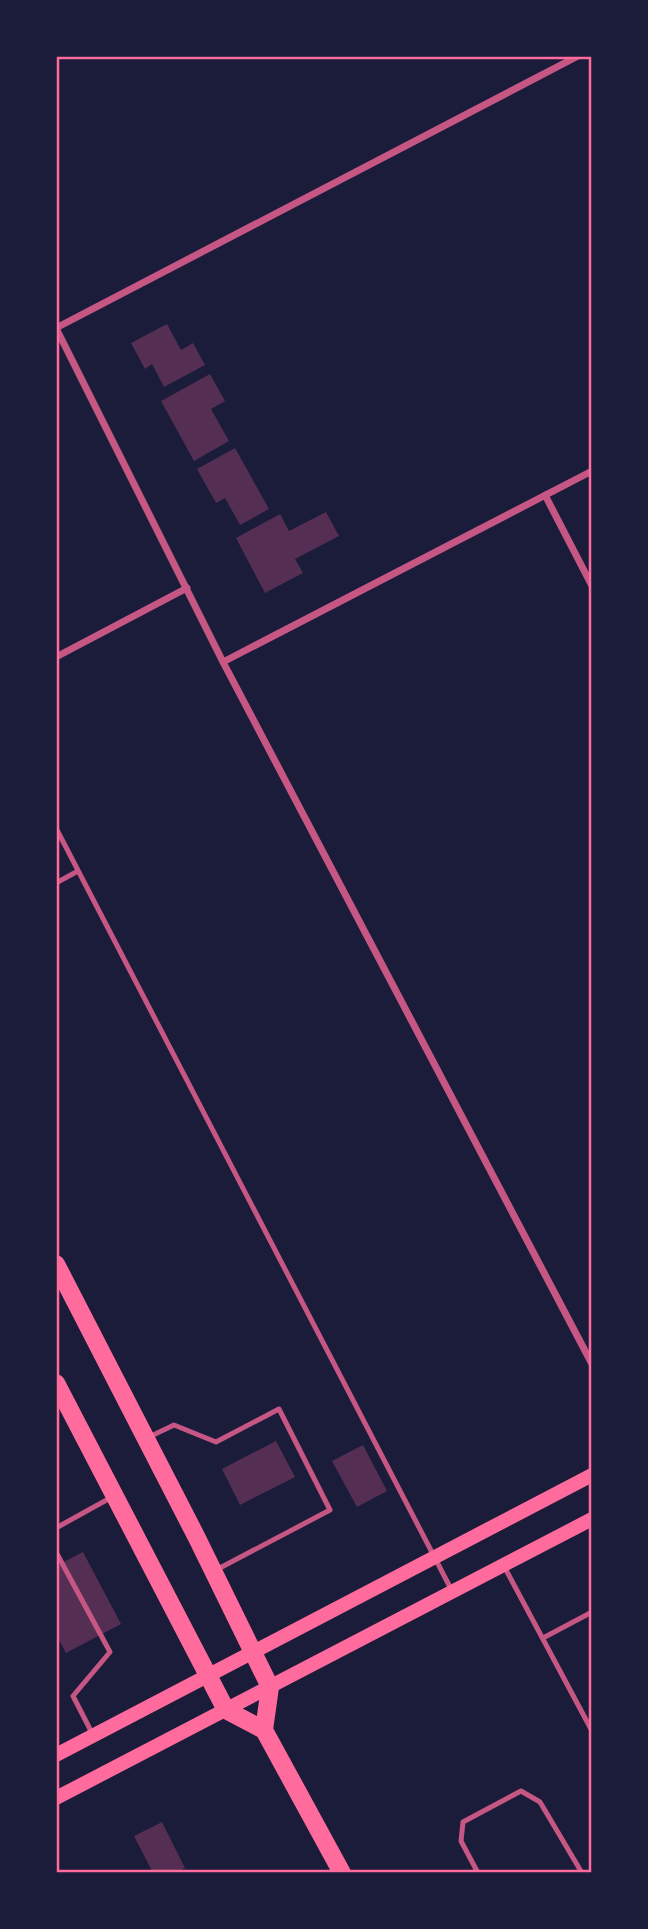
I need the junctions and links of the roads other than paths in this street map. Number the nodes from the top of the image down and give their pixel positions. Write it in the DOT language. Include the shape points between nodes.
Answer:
graph roads {
  1 [pos="578,56"];
  2 [pos="56,328"];
  3 [pos="592,471"];
  4 [pos="545,495"];
  5 [pos="592,586"];
  6 [pos="187,589"];
  7 [pos="56,657"];
  8 [pos="223,662"];
  9 [pos="56,828"];
  10 [pos="78,871"];
  11 [pos="56,883"];
  12 [pos="56,1264"];
  13 [pos="592,1364"];
  14 [pos="56,1383"];
  15 [pos="146,1439"];
  16 [pos="592,1475"];
  17 [pos="115,1496"];
  18 [pos="592,1519"];
  19 [pos="56,1528"];
  20 [pos="56,1552"];
  21 [pos="434,1558"];
  22 [pos="503,1565"];
  23 [pos="213,1571"];
  24 [pos="452,1591"];
  25 [pos="592,1612"];
  26 [pos="543,1638"];
  27 [pos="252,1653"];
  28 [pos="208,1676"];
  29 [pos="270,1687"];
  30 [pos="226,1710"];
  31 [pos="264,1730"];
  32 [pos="592,1731"];
  33 [pos="93,1736"];
  34 [pos="56,1755"];
  35 [pos="56,1798"];
  36 [pos="342,1873"];
  37 [pos="478,1873"];
  38 [pos="582,1873"];
  1 -- 2 [label="street"];
  2 -- 6 [label="street"];
  3 -- 4 [label="street"];
  4 -- 5 [label="street"];
  4 -- 8 [label="street"];
  6 -- 7 [label="street"];
  6 -- 8 [label="street"];
  8 -- 13 [label="street"];
  9 -- 10 [label="lane"];
  10 -- 11 [label="lane"];
  10 -- 21 [label="lane"];
  12 -- 15 [label="main road"];
  14 -- 17 [label="main road"];
  15 -- 23 [label="main road"];
  15 -- 23 [label="lane" via="174,1425 216,1442 279,1409 319,1487 330,1510"];
  16 -- 21 [label="main road"];
  17 -- 19 [label="lane"];
  17 -- 28 [label="main road"];
  18 -- 22 [label="main road"];
  20 -- 33 [label="lane" via="110,1651 73,1696"];
  21 -- 24 [label="lane"];
  21 -- 27 [label="main road"];
  22 -- 24 [label="main road"];
  22 -- 26 [label="lane"];
  23 -- 27 [label="main road"];
  24 -- 29 [label="main road"];
  25 -- 26 [label="lane"];
  26 -- 32 [label="lane"];
  27 -- 28 [label="main road"];
  27 -- 29 [label="main road"];
  28 -- 30 [label="main road"];
  28 -- 33 [label="main road"];
  29 -- 30 [label="main road"];
  29 -- 31 [label="main road"];
  30 -- 31 [label="main road"];
  30 -- 35 [label="main road"];
  31 -- 36 [label="main road"];
  33 -- 34 [label="main road"];
  37 -- 38 [label="lane" via="461,1841 463,1822 521,1791 540,1802"];
}
